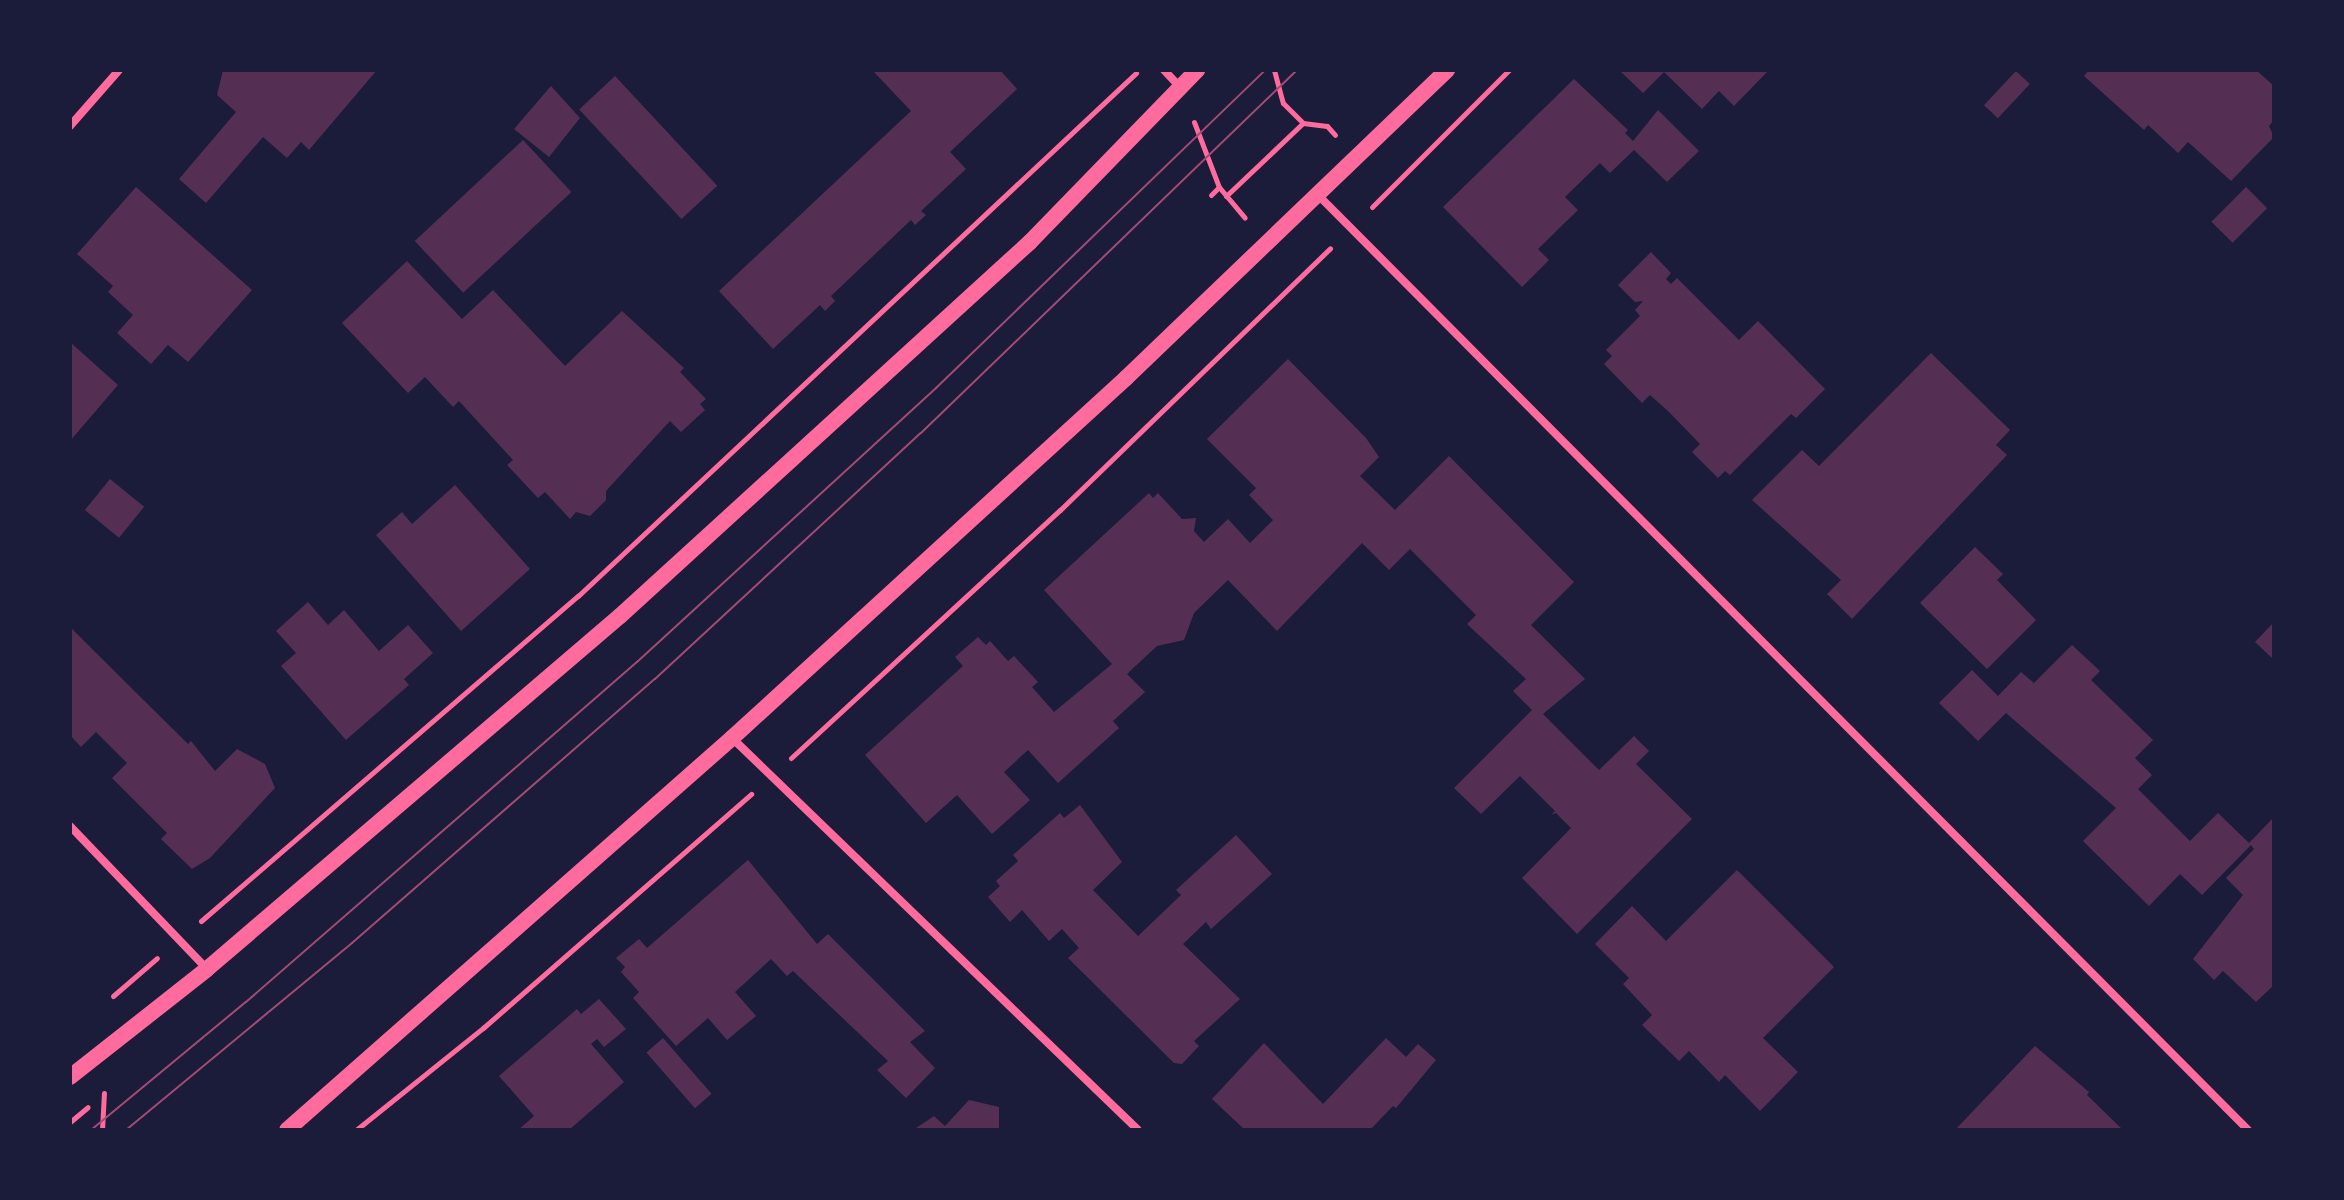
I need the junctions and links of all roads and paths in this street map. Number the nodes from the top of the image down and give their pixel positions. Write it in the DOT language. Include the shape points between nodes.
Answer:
graph roads {
  1 [pos="119,70"];
  2 [pos="1140,70"];
  3 [pos="1164,70"];
  4 [pos="1197,70"];
  5 [pos="1274,70"];
  6 [pos="1447,70"];
  7 [pos="1509,70"];
  8 [pos="1180,87"];
  9 [pos="1110,99"];
  10 [pos="1303,123"];
  11 [pos="70,126"];
  12 [pos="1182,126"];
  13 [pos="1138,130"];
  14 [pos="1358,161"];
  15 [pos="1219,187"];
  16 [pos="1387,192"];
  17 [pos="1211,195"];
  18 [pos="1226,196"];
  19 [pos="1320,197"];
  20 [pos="1350,228"];
  21 [pos="1269,246"];
  22 [pos="1299,279"];
  23 [pos="732,738"];
  24 [pos="769,779"];
  25 [pos="70,826"];
  26 [pos="178,940"];
  27 [pos="207,969"];
  28 [pos="106,1003"];
  29 [pos="70,1077"];
  30 [pos="70,1122"];
  31 [pos="102,1130"];
  32 [pos="287,1130"];
  33 [pos="356,1130"];
  34 [pos="1138,1130"];
  35 [pos="2248,1130"];
  1 -- 11 [label="street"];
  2 -- 9 [label="path"];
  3 -- 8 [label="street"];
  4 -- 8 [label="main road"];
  5 -- 10 [label="path" via="1283,103"];
  6 -- 14 [label="main road"];
  7 -- 16 [label="path"];
  8 -- 13 [label="main road"];
  9 -- 13 [label="path"];
  9 -- 26 [label="path" via="578,596 333,813"];
  10 -- 14 [label="path" via="1327,126"];
  10 -- 18 [label="path"];
  12 -- 15 [label="path" via="1191,117"];
  13 -- 27 [label="main road" via="1030,242 632,605"];
  14 -- 16 [label="path"];
  14 -- 19 [label="main road"];
  15 -- 17 [label="path"];
  15 -- 18 [label="path"];
  16 -- 20 [label="path"];
  18 -- 21 [label="path"];
  19 -- 20 [label="street"];
  19 -- 21 [label="main road"];
  20 -- 22 [label="path"];
  20 -- 35 [label="street"];
  21 -- 22 [label="path"];
  21 -- 23 [label="main road"];
  22 -- 24 [label="path" via="1060,510"];
  23 -- 24 [label="street"];
  23 -- 32 [label="main road"];
  24 -- 33 [label="path" via="483,1028"];
  24 -- 34 [label="street"];
  25 -- 26 [label="street"];
  26 -- 27 [label="street"];
  26 -- 28 [label="path"];
  27 -- 29 [label="main road"];
  30 -- 31 [label="path" via="104,1093"];
}
